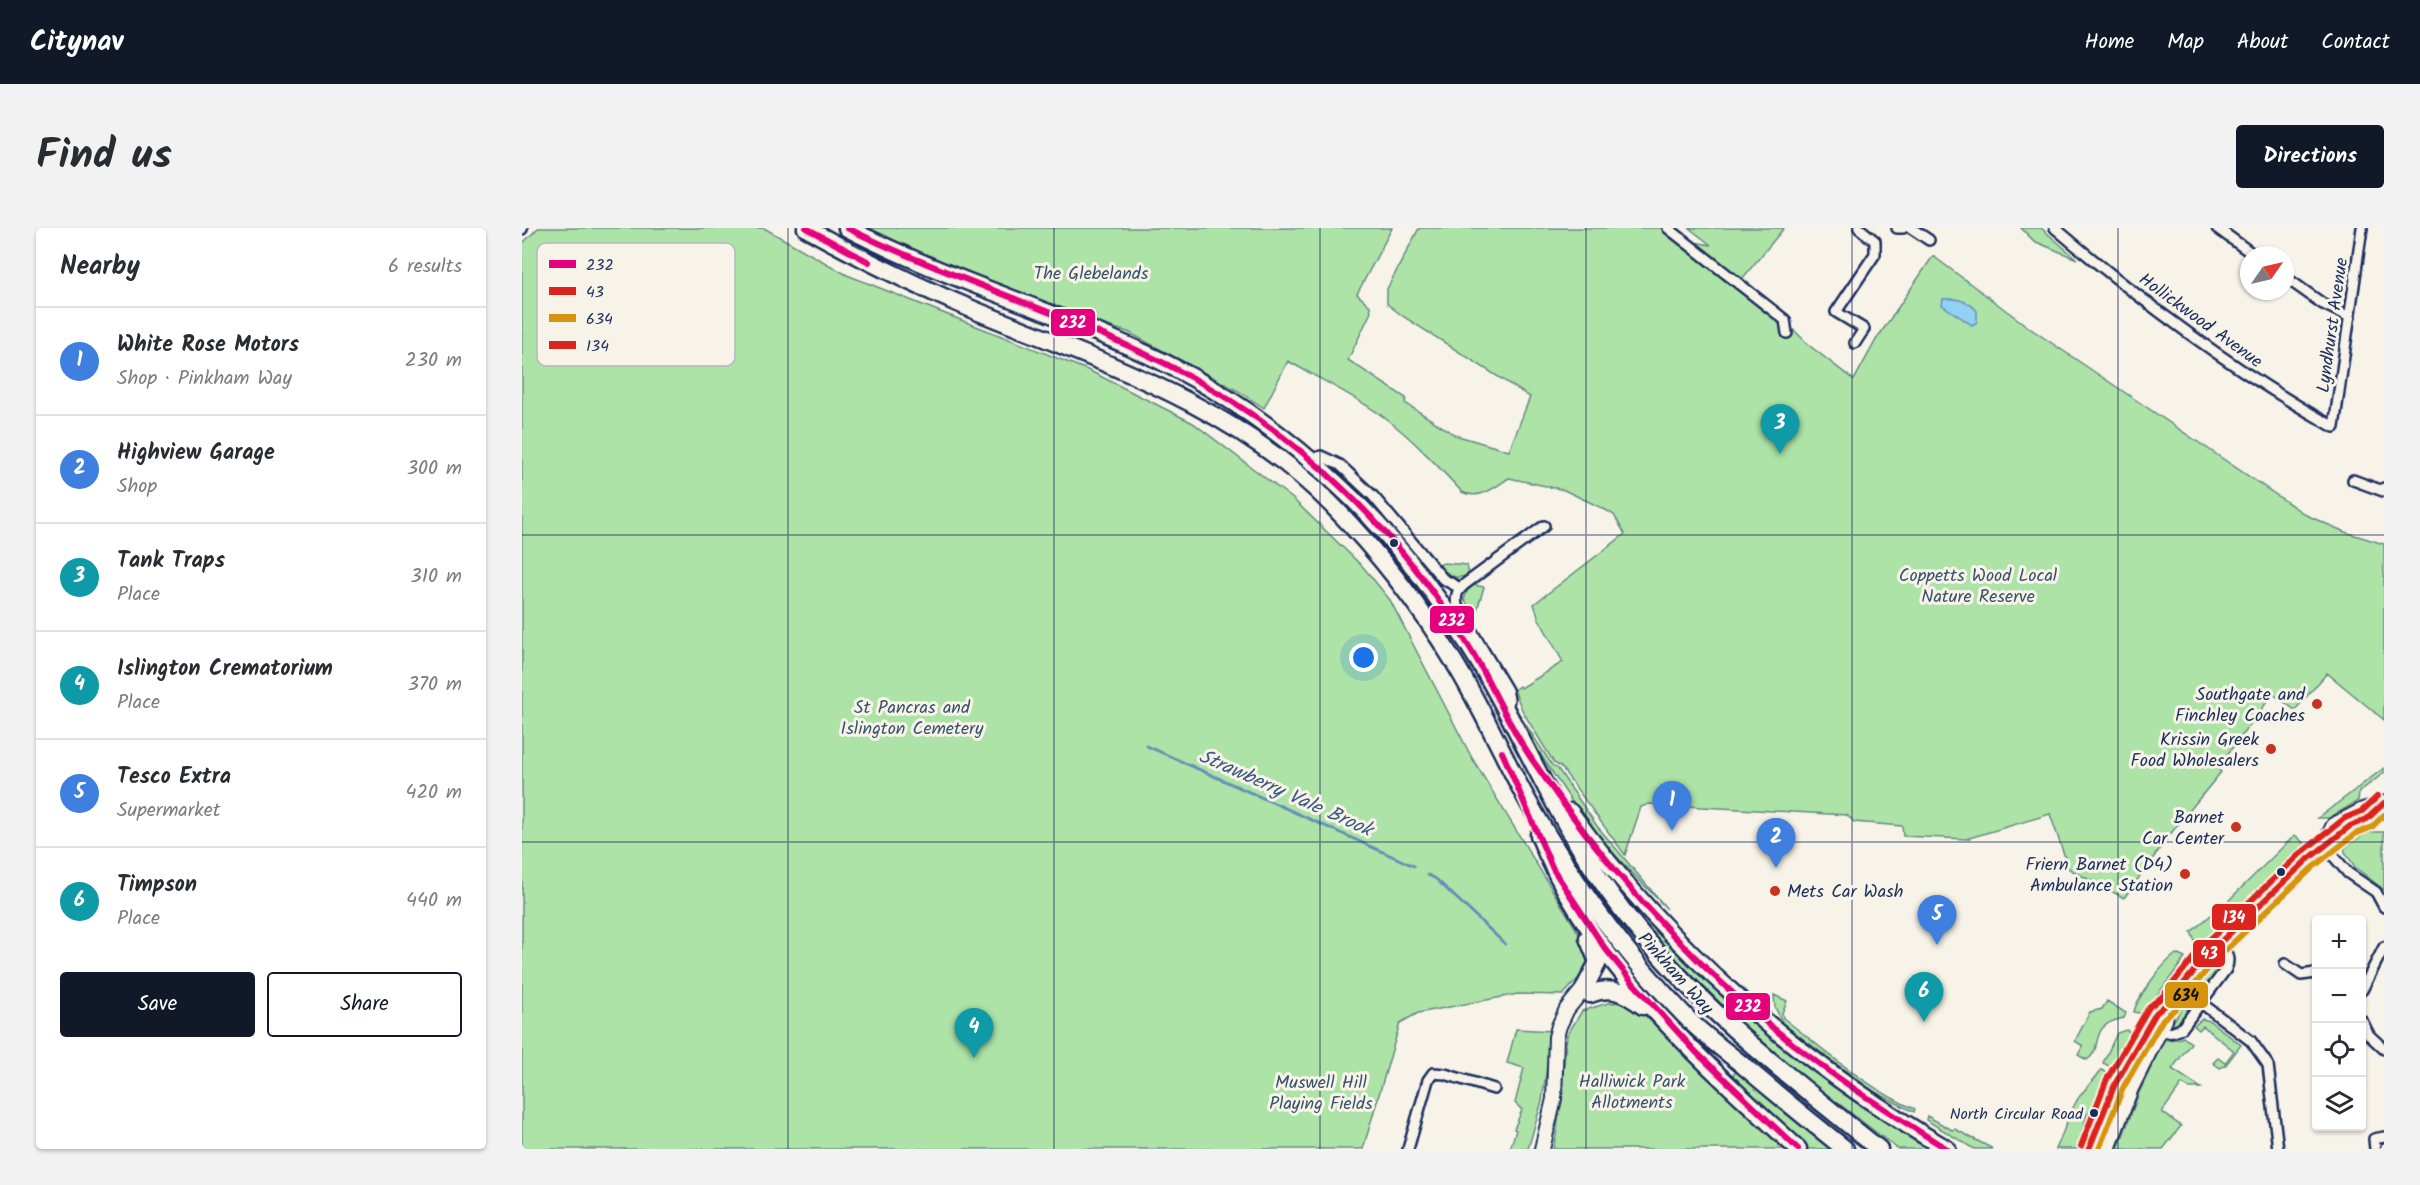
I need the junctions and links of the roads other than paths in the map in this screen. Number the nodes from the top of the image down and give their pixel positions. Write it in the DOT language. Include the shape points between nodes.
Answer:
graph roads {
  1 [pos="806,228"];
  2 [pos="847,228"];
  3 [pos="1668,228"];
  4 [pos="1859,228"];
  5 [pos="1897,228"];
  6 [pos="1903,228"];
  7 [pos="1911,228"];
  8 [pos="2055,228"];
  9 [pos="2217,228"];
  10 [pos="2362,228"];
  11 [pos="1929,240"];
  12 [pos="2242,246"];
  13 [pos="2294,283"];
  14 [pos="2350,317"];
  15 [pos="1787,333"];
  16 [pos="1855,343"];
  17 [pos="2334,427"];
  18 [pos="1310,460"];
  19 [pos="2353,480"];
  20 [pos="2384,488"];
  21 [pos="1544,526"];
  22 [pos="1460,588"];
  23 [pos="1507,712"];
  24 [pos="1529,756"];
  25 [pos="1519,786"];
  26 [pos="2384,803"];
  27 [pos="2324,845"];
  28 [pos="1568,894"];
  29 [pos="2384,907"];
  30 [pos="2219,943"];
  31 [pos="2384,946"];
  32 [pos="2285,964"];
  33 [pos="2312,974"];
  34 [pos="2366,975"];
  35 [pos="1588,990"];
  36 [pos="2200,1002"];
  37 [pos="2168,1003"];
  38 [pos="1666,1022"];
  39 [pos="2161,1030"];
  40 [pos="2366,1038"];
  41 [pos="2384,1049"];
  42 [pos="1494,1089"];
  43 [pos="2384,1137"];
  44 [pos="1408,1149"];
  45 [pos="1542,1149"];
  46 [pos="1798,1149"];
  47 [pos="1845,1149"];
  48 [pos="1880,1149"];
  49 [pos="1947,1149"];
  50 [pos="2089,1149"];
  51 [pos="2108,1149"];
  52 [pos="2278,1149"];
  53 [pos="2375,1149"];
  1 -- 25 [label="highway" via="969,308 1170,392 1222,421 1297,474 1331,504 1423,616 1454,663"];
  2 -- 18 [label="highway" via="1164,363 1253,415"];
  3 -- 15 [label="street" via="1785,320"];
  4 -- 16 [label="street" via="1875,241 1875,254 1836,312 1863,329"];
  5 -- 6 [label="street"];
  7 -- 11 [label="street"];
  8 -- 17 [label="street, Hollickwood Avenue" via="2204,346"];
  9 -- 12 [label="street"];
  10 -- 14 [label="street, Lyndhurst Avenue"];
  13 -- 14 [label="street"];
  14 -- 17 [label="street, Lyndhurst Avenue"];
  18 -- 22 [label="street" via="1321,456 1340,465 1389,512 1443,579"];
  18 -- 23 [label="highway" via="1367,514 1425,581"];
  19 -- 20 [label="street"];
  21 -- 22 [label="street"];
  22 -- 23 [label="street" via="1457,606 1507,690"];
  23 -- 24 [label="highway"];
  24 -- 48 [label="highway, Pinkham Way" via="1600,879 1664,961 1744,1040"];
  24 -- 49 [label="highway" via="1590,840 1710,973 1778,1032 1859,1093"];
  25 -- 28 [label="highway" via="1551,865"];
  25 -- 47 [label="highway, Pinkham Way" via="1581,888 1638,964 1693,1023"];
  26 -- 27 [label="main road" via="2367,819"];
  27 -- 29 [label="street" via="2348,873 2376,892"];
  27 -- 30 [label="main road"];
  28 -- 35 [label="highway" via="1597,958"];
  28 -- 38 [label="highway" via="1611,957"];
  30 -- 36 [label="street" via="2228,955 2228,964"];
  30 -- 37 [label="main road"];
  31 -- 34 [label="street"];
  32 -- 33 [label="street" via="2301,975"];
  35 -- 38 [label="highway" via="1622,991"];
  35 -- 45 [label="main road" via="1567,1009 1556,1037 1554,1099"];
  36 -- 39 [label="street" via="2182,1028 2168,1034"];
  36 -- 52 [label="street" via="2251,1041 2268,1065"];
  37 -- 39 [label="main road"];
  37 -- 50 [label="main road" via="2156,1013 2115,1084"];
  38 -- 46 [label="highway"];
  39 -- 51 [label="main road" via="2131,1088"];
  40 -- 41 [label="street"];
  42 -- 44 [label="street" via="1433,1073"];
  43 -- 53 [label="street" via="2374,1138"];
}
